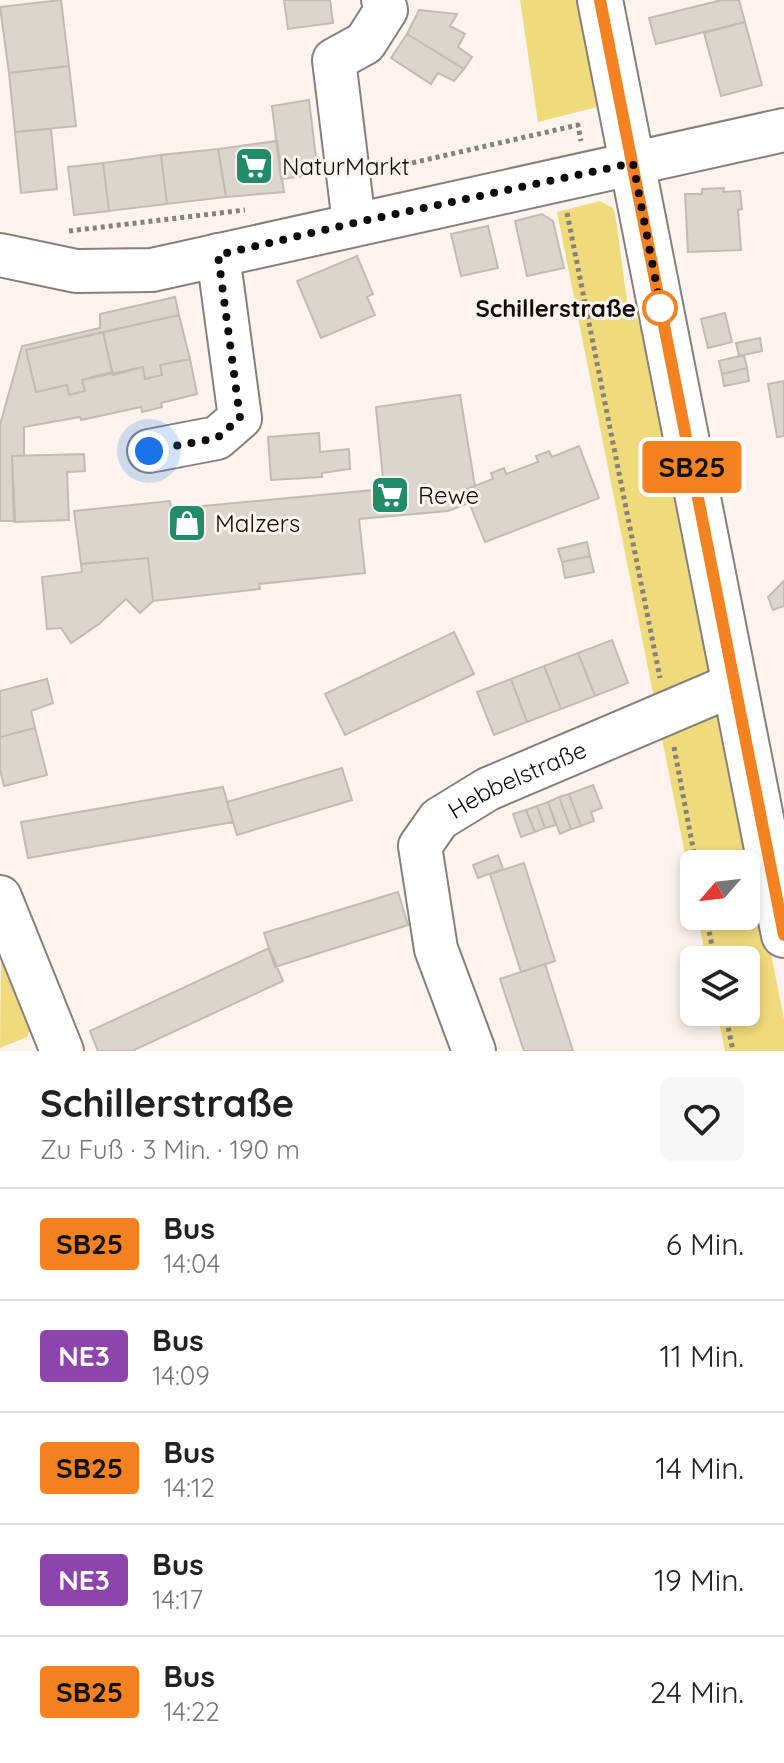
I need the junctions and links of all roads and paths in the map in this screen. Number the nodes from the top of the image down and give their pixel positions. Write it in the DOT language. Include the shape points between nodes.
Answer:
graph roads {
  1 [pos="383,0"];
  2 [pos="600,0"];
  3 [pos="784,130"];
  4 [pos="633,163"];
  5 [pos="565,203"];
  6 [pos="354,223"];
  7 [pos="0,255"];
  8 [pos="218,255"];
  9 [pos="149,451"];
  10 [pos="735,684"];
  11 [pos="667,711"];
  12 [pos="693,850"];
  13 [pos="5,923"];
  14 [pos="784,935"];
  15 [pos="728,1026"];
  16 [pos="48,1047"];
  17 [pos="474,1051"];
  18 [pos="733,1051"];
  1 -- 6 [label="street" via="386,10 365,43 334,60"];
  2 -- 4 [label="main road"];
  3 -- 4 [label="street"];
  4 -- 6 [label="street"];
  4 -- 10 [label="main road"];
  5 -- 11 [label="path"];
  6 -- 8 [label="street"];
  7 -- 8 [label="street" via="76,271 113,272 152,270"];
  8 -- 9 [label="street" via="240,418 217,438"];
  10 -- 11 [label="street, Hebbelstraße"];
  10 -- 14 [label="main road"];
  11 -- 12 [label="path"];
  11 -- 17 [label="street, Hebbelstraße" via="488,789 439,819 420,846 436,949"];
  13 -- 16 [label="street"];
  15 -- 18 [label="path"];
}
